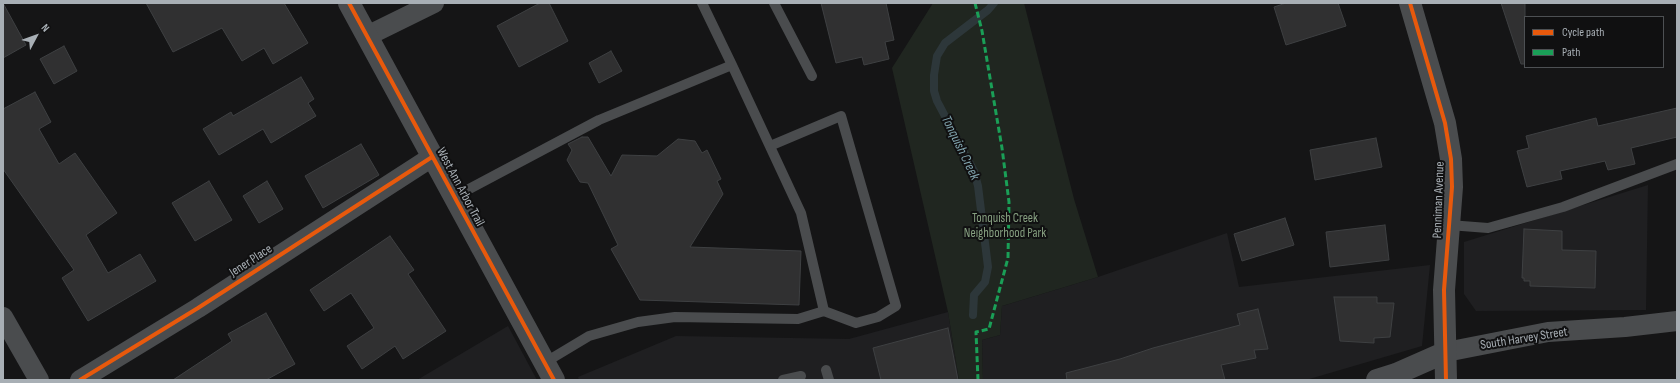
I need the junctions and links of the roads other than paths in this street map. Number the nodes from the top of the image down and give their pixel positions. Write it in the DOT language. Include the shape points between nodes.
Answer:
graph roads {
  1 [pos="349,3"];
  2 [pos="434,3"];
  3 [pos="702,3"];
  4 [pos="774,3"];
  5 [pos="1410,3"];
  6 [pos="367,36"];
  7 [pos="732,64"];
  8 [pos="812,76"];
  9 [pos="770,146"];
  10 [pos="432,157"];
  11 [pos="1677,164"];
  12 [pos="454,197"];
  13 [pos="1449,225"];
  14 [pos="824,311"];
  15 [pos="3,317"];
  16 [pos="1677,321"];
  17 [pos="1446,352"];
  18 [pos="826,370"];
  19 [pos="550,375"];
  20 [pos="801,376"];
  21 [pos="39,380"];
  22 [pos="80,380"];
  23 [pos="783,380"];
  24 [pos="829,380"];
  25 [pos="1377,380"];
  26 [pos="1446,380"];
  1 -- 6 [label="street, West Ann Arbor Trail"];
  2 -- 6 [label="street"];
  3 -- 7 [label="lane"];
  4 -- 8 [label="lane"];
  5 -- 13 [label="street, Penniman Avenue" via="1445,123 1451,159"];
  6 -- 10 [label="street, West Ann Arbor Trail"];
  7 -- 9 [label="lane"];
  7 -- 12 [label="lane" via="599,120"];
  9 -- 14 [label="lane" via="801,213"];
  9 -- 14 [label="lane" via="841,116 896,306 878,317 856,323"];
  10 -- 12 [label="street, West Ann Arbor Trail"];
  10 -- 22 [label="street, Jener Place" via="198,308"];
  11 -- 13 [label="lane" via="1563,207 1488,228"];
  12 -- 19 [label="street, West Ann Arbor Trail"];
  13 -- 17 [label="street, Penniman Avenue" via="1444,290"];
  14 -- 19 [label="lane" via="798,319 675,318 638,322 589,336"];
  15 -- 21 [label="street"];
  16 -- 17 [label="street, South Harvey Street" via="1548,332"];
  17 -- 25 [label="street, South Harvey Street"];
  17 -- 26 [label="street, Penniman Avenue"];
  18 -- 24 [label="lane"];
  20 -- 23 [label="lane"];
}
